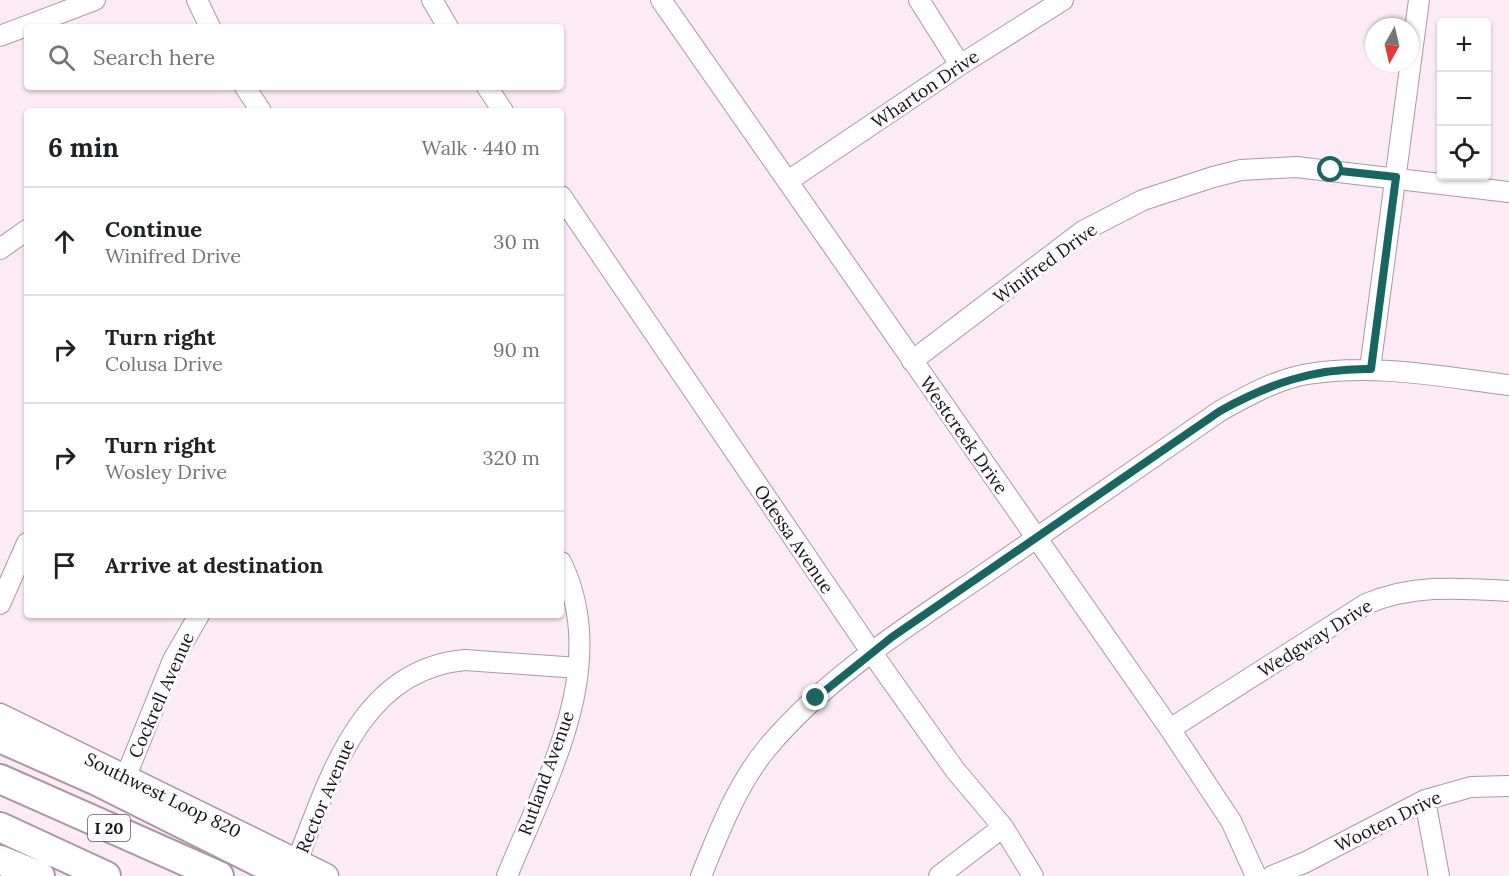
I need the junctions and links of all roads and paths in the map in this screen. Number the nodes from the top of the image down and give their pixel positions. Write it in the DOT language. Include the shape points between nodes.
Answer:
graph roads {
  1 [pos="95,0"];
  2 [pos="197,0"];
  3 [pos="432,0"];
  4 [pos="661,0"];
  5 [pos="919,0"];
  6 [pos="1063,0"];
  7 [pos="1419,0"];
  8 [pos="32,24"];
  9 [pos="209,24"];
  10 [pos="446,24"];
  11 [pos="24,27"];
  12 [pos="0,36"];
  13 [pos="960,64"];
  14 [pos="247,90"];
  15 [pos="489,90"];
  16 [pos="259,108"];
  17 [pos="501,108"];
  18 [pos="1396,177"];
  19 [pos="788,181"];
  20 [pos="1509,192"];
  21 [pos="564,200"];
  22 [pos="24,232"];
  23 [pos="0,249"];
  24 [pos="912,361"];
  25 [pos="1371,369"];
  26 [pos="1509,385"];
  27 [pos="1037,538"];
  28 [pos="24,550"];
  29 [pos="564,572"];
  30 [pos="1509,591"];
  31 [pos="0,604"];
  32 [pos="197,618"];
  33 [pos="872,653"];
  34 [pos="578,668"];
  35 [pos="0,716"];
  36 [pos="1170,729"];
  37 [pos="0,738"];
  38 [pos="126,776"];
  39 [pos="0,779"];
  40 [pos="1509,786"];
  41 [pos="1425,800"];
  42 [pos="1003,826"];
  43 [pos="0,827"];
  44 [pos="0,860"];
  45 [pos="292,868"];
  46 [pos="40,876"];
  47 [pos="106,876"];
  48 [pos="219,876"];
  49 [pos="326,876"];
  50 [pos="507,876"];
  51 [pos="700,876"];
  52 [pos="939,876"];
  53 [pos="1033,876"];
  54 [pos="1256,876"];
  55 [pos="1272,876"];
  56 [pos="1439,876"];
  1 -- 8 [label="street"];
  2 -- 9 [label="street"];
  3 -- 10 [label="street"];
  4 -- 19 [label="street, Westcreek Drive"];
  5 -- 13 [label="street"];
  6 -- 13 [label="street, Wharton Drive"];
  7 -- 18 [label="street"];
  11 -- 12 [label="street"];
  13 -- 19 [label="street, Wharton Drive"];
  14 -- 16 [label="street"];
  15 -- 17 [label="street"];
  18 -- 20 [label="street, Winifred Drive"];
  18 -- 24 [label="street, Winifred Drive" via="1296,167 1241,170 1143,200 1083,231"];
  18 -- 25 [label="street"];
  19 -- 24 [label="street, Westcreek Drive"];
  21 -- 33 [label="street, Odessa Avenue"];
  22 -- 23 [label="street"];
  24 -- 27 [label="street, Westcreek Drive"];
  25 -- 26 [label="street"];
  25 -- 27 [label="street" via="1306,374 1253,392"];
  27 -- 33 [label="street"];
  27 -- 36 [label="street, Westcreek Drive"];
  28 -- 31 [label="street"];
  29 -- 34 [label="street, Rutland Avenue" via="580,627"];
  30 -- 36 [label="street, Wedgway Drive" via="1443,587 1385,596 1366,604"];
  32 -- 38 [label="street, Cockrell Avenue" via="173,660"];
  33 -- 42 [label="street, Odessa Avenue" via="955,770"];
  33 -- 51 [label="street" via="816,698 768,747 721,827"];
  34 -- 45 [label="street, Rector Avenue" via="465,660 416,672 385,695 353,732 339,755"];
  34 -- 50 [label="street, Rutland Avenue" via="559,748"];
  35 -- 38 [label="main road, Southwest Loop 820"];
  36 -- 54 [label="street, Westcreek Drive" via="1231,821"];
  37 -- 45 [label="highway"];
  38 -- 45 [label="main road, Southwest Loop 820"];
  39 -- 48 [label="highway, I 20"];
  40 -- 41 [label="street, Wooten Drive" via="1471,787"];
  41 -- 55 [label="street, Wooten Drive"];
  41 -- 56 [label="street"];
  42 -- 52 [label="street"];
  42 -- 53 [label="street, Odessa Avenue"];
  43 -- 47 [label="highway, I 20"];
  44 -- 46 [label="highway"];
  45 -- 49 [label="main road, Southwest Loop 820"];
}
